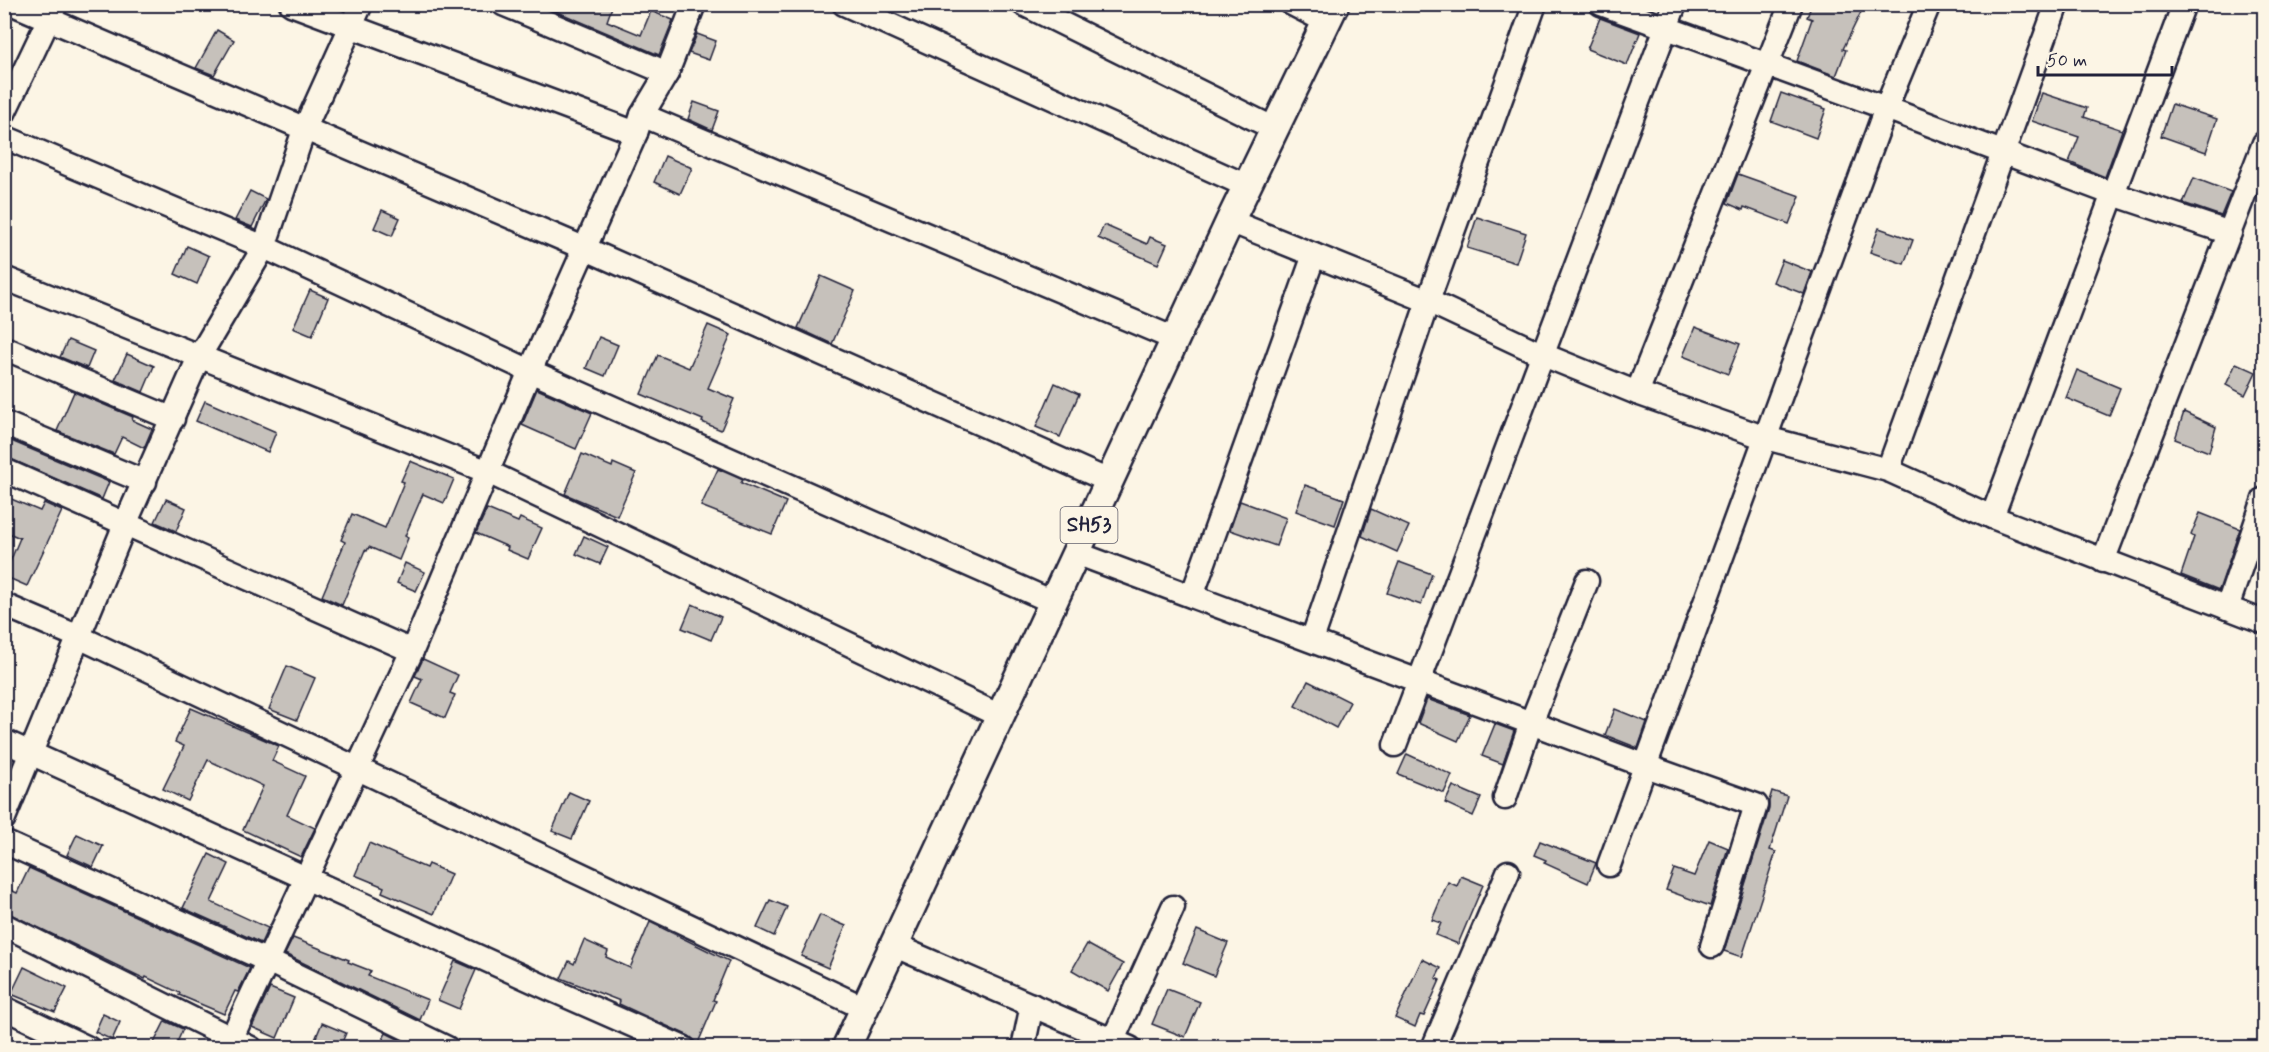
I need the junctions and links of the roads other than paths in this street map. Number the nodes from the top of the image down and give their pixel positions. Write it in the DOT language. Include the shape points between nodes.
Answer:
graph roads {
  1 [pos="13,4"];
  2 [pos="291,4"];
  3 [pos="361,4"];
  4 [pos="503,4"];
  5 [pos="694,4"];
  6 [pos="844,4"];
  7 [pos="1023,4"];
  8 [pos="1292,4"];
  9 [pos="1535,4"];
  10 [pos="1601,4"];
  11 [pos="1675,4"];
  12 [pos="1791,4"];
  13 [pos="1929,4"];
  14 [pos="2057,4"];
  15 [pos="2184,4"];
  16 [pos="53,12"];
  17 [pos="1331,13"];
  18 [pos="350,28"];
  19 [pos="1666,29"];
  20 [pos="1766,66"];
  21 [pos="667,73"];
  22 [pos="1886,108"];
  23 [pos="4,113"];
  24 [pos="639,124"];
  25 [pos="1275,129"];
  26 [pos="304,130"];
  27 [pos="4,136"];
  28 [pos="2265,142"];
  29 [pos="2004,153"];
  30 [pos="1247,186"];
  31 [pos="2113,194"];
  32 [pos="1230,221"];
  33 [pos="2230,233"];
  34 [pos="264,247"];
  35 [pos="586,249"];
  36 [pos="1314,255"];
  37 [pos="4,278"];
  38 [pos="1428,301"];
  39 [pos="1175,339"];
  40 [pos="4,348"];
  41 [pos="1541,354"];
  42 [pos="200,355"];
  43 [pos="530,371"];
  44 [pos="1637,393"];
  45 [pos="173,419"];
  46 [pos="4,423"];
  47 [pos="1766,438"];
  48 [pos="4,470"];
  49 [pos="1888,470"];
  50 [pos="488,472"];
  51 [pos="1109,481"];
  52 [pos="145,482"];
  53 [pos="2265,500"];
  54 [pos="1992,517"];
  55 [pos="126,522"];
  56 [pos="1076,553"];
  57 [pos="2103,561"];
  58 [pos="1587,581"];
  59 [pos="1192,596"];
  60 [pos="1053,602"];
  61 [pos="4,605"];
  62 [pos="2227,608"];
  63 [pos="2265,622"];
  64 [pos="79,637"];
  65 [pos="1312,640"];
  66 [pos="412,651"];
  67 [pos="1420,681"];
  68 [pos="1000,716"];
  69 [pos="1531,723"];
  70 [pos="4,741"];
  71 [pos="1395,745"];
  72 [pos="31,753"];
  73 [pos="1646,766"];
  74 [pos="357,769"];
  75 [pos="1505,798"];
  76 [pos="4,818"];
  77 [pos="4,842"];
  78 [pos="1609,865"];
  79 [pos="1508,873"];
  80 [pos="307,878"];
  81 [pos="1173,907"];
  82 [pos="4,925"];
  83 [pos="893,945"];
  84 [pos="1712,945"];
  85 [pos="268,961"];
  86 [pos="1032,1005"];
  87 [pos="4,1008"];
  88 [pos="864,1008"];
  89 [pos="1122,1044"];
  90 [pos="237,1045"];
  91 [pos="88,1047"];
  92 [pos="447,1047"];
  93 [pos="684,1047"];
  94 [pos="846,1047"];
  95 [pos="1023,1047"];
  96 [pos="1433,1047"];
  1 -- 16 [label="street"];
  2 -- 18 [label="street"];
  3 -- 18 [label="street"];
  4 -- 21 [label="street"];
  5 -- 21 [label="street"];
  6 -- 30 [label="street"];
  7 -- 25 [label="street"];
  8 -- 17 [label="street"];
  9 -- 38 [label="street"];
  10 -- 19 [label="street"];
  11 -- 19 [label="street"];
  12 -- 20 [label="street"];
  13 -- 22 [label="street"];
  14 -- 29 [label="street"];
  15 -- 31 [label="street"];
  16 -- 23 [label="street"];
  16 -- 26 [label="street"];
  17 -- 25 [label="main road, SH53"];
  18 -- 24 [label="street"];
  18 -- 26 [label="street"];
  19 -- 20 [label="street"];
  19 -- 41 [label="street"];
  20 -- 22 [label="street"];
  20 -- 44 [label="street"];
  21 -- 24 [label="street"];
  22 -- 29 [label="street"];
  22 -- 47 [label="street"];
  24 -- 35 [label="street"];
  24 -- 39 [label="street"];
  25 -- 30 [label="main road, SH53"];
  26 -- 34 [label="street"];
  26 -- 35 [label="street"];
  27 -- 34 [label="street"];
  28 -- 33 [label="street"];
  29 -- 31 [label="street"];
  29 -- 49 [label="street"];
  30 -- 32 [label="main road, SH53"];
  31 -- 33 [label="street"];
  31 -- 54 [label="street"];
  32 -- 36 [label="street"];
  32 -- 39 [label="main road, SH53"];
  33 -- 57 [label="street"];
  34 -- 42 [label="street"];
  34 -- 43 [label="street"];
  35 -- 43 [label="street"];
  35 -- 51 [label="street"];
  36 -- 38 [label="street"];
  36 -- 59 [label="street"];
  37 -- 42 [label="street"];
  38 -- 41 [label="street"];
  38 -- 65 [label="street"];
  39 -- 51 [label="main road, SH53"];
  40 -- 45 [label="street"];
  41 -- 44 [label="street"];
  41 -- 67 [label="street"];
  42 -- 45 [label="street"];
  42 -- 50 [label="street"];
  43 -- 50 [label="street"];
  43 -- 60 [label="street"];
  44 -- 47 [label="street"];
  45 -- 52 [label="street"];
  46 -- 52 [label="street"];
  47 -- 49 [label="street"];
  47 -- 73 [label="street"];
  48 -- 55 [label="street"];
  49 -- 54 [label="street"];
  50 -- 66 [label="street"];
  50 -- 68 [label="street"];
  51 -- 56 [label="main road, SH53"];
  52 -- 55 [label="street"];
  53 -- 62 [label="street"];
  54 -- 57 [label="street"];
  55 -- 64 [label="street"];
  55 -- 66 [label="street"];
  56 -- 59 [label="street"];
  56 -- 60 [label="main road, SH53"];
  57 -- 62 [label="street"];
  58 -- 69 [label="street"];
  59 -- 65 [label="street"];
  60 -- 68 [label="main road, SH53"];
  61 -- 64 [label="street"];
  62 -- 63 [label="street"];
  64 -- 72 [label="street"];
  64 -- 74 [label="street"];
  65 -- 67 [label="street"];
  66 -- 74 [label="street"];
  67 -- 69 [label="street"];
  67 -- 71 [label="street"];
  68 -- 83 [label="main road, SH53"];
  69 -- 73 [label="street"];
  69 -- 75 [label="street"];
  70 -- 72 [label="street"];
  72 -- 76 [label="street"];
  72 -- 80 [label="street"];
  73 -- 78 [label="street"];
  73 -- 84 [label="street" via="1756,805"];
  74 -- 80 [label="street"];
  74 -- 88 [label="street"];
  77 -- 85 [label="street"];
  79 -- 96 [label="street"];
  80 -- 85 [label="street"];
  80 -- 93 [label="street"];
  81 -- 89 [label="street"];
  82 -- 90 [label="street"];
  83 -- 86 [label="street"];
  83 -- 88 [label="main road, SH53"];
  85 -- 90 [label="street"];
  85 -- 92 [label="street"];
  86 -- 89 [label="street"];
  86 -- 95 [label="street"];
  87 -- 91 [label="street"];
  88 -- 94 [label="main road, SH53"];
}
